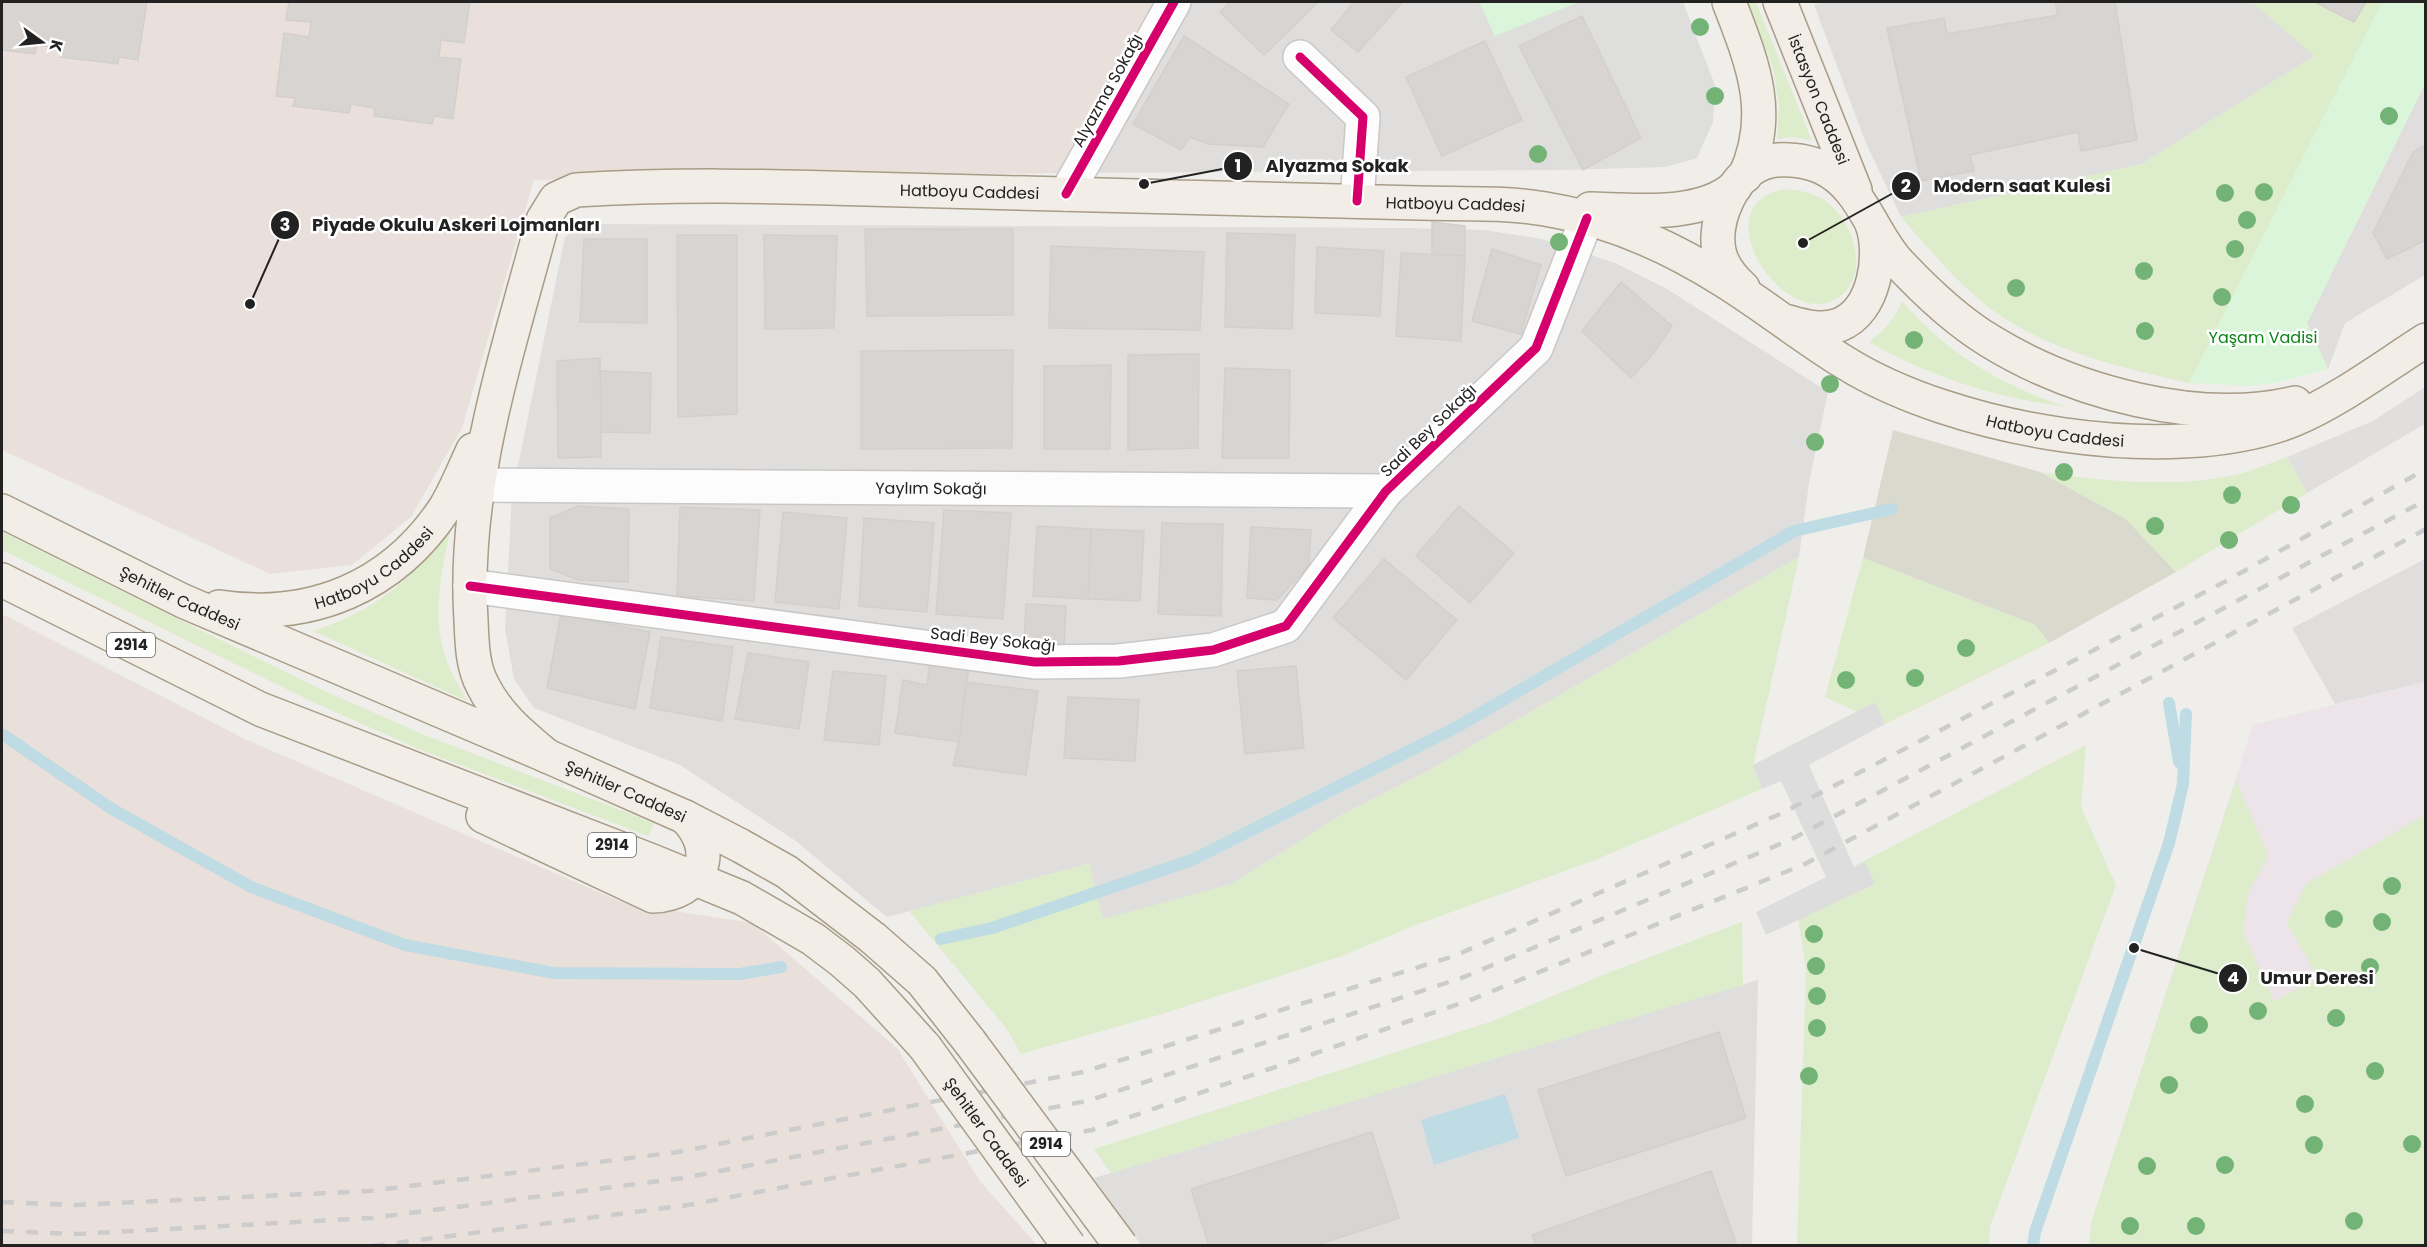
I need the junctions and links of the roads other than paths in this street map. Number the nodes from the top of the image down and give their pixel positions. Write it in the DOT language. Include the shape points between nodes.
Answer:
graph roads {
  1 [pos="1174,2"];
  2 [pos="1729,2"];
  3 [pos="1780,2"];
  4 [pos="1300,57"];
  5 [pos="1740,181"];
  6 [pos="1066,194"];
  7 [pos="1357,201"];
  8 [pos="1519,206"];
  9 [pos="1865,211"];
  10 [pos="1587,218"];
  11 [pos="1764,307"];
  12 [pos="2426,340"];
  13 [pos="2362,381"];
  14 [pos="493,411"];
  15 [pos="477,485"];
  16 [pos="1386,491"];
  17 [pos="2,511"];
  18 [pos="2,580"];
  19 [pos="470,586"];
  20 [pos="183,601"];
  21 [pos="547,756"];
  22 [pos="685,817"];
  23 [pos="694,878"];
  24 [pos="1069,1245"];
  25 [pos="1121,1245"];
  1 -- 6 [label="street, Alyazma Sokağı"];
  2 -- 5 [label="main road" via="1751,59 1760,112 1755,153"];
  3 -- 9 [label="main road, İstasyon Caddesi"];
  4 -- 7 [label="street" via="1363,117"];
  5 -- 8 [label="main road" via="1725,196 1687,208"];
  5 -- 9 [label="main road, Hatboyu Caddesi" via="1763,163 1799,161 1829,172"];
  5 -- 11 [label="main road, Hatboyu Caddesi" via="1719,225 1719,252 1731,276"];
  6 -- 7 [label="main road, Hatboyu Caddesi"];
  6 -- 14 [label="main road, Hatboyu Caddesi" via="741,186 576,190 556,199 543,220"];
  7 -- 8 [label="main road, Hatboyu Caddesi"];
  8 -- 10 [label="main road, Hatboyu Caddesi"];
  9 -- 11 [label="main road, Hatboyu Caddesi" via="1877,237 1878,261 1871,288 1853,316 1841,324 1815,328 1790,323"];
  9 -- 13 [label="main road, Hatboyu Caddesi" via="1895,258 1966,326 2033,364 2104,391 2171,405 2244,410 2311,399"];
  10 -- 11 [label="main road, Hatboyu Caddesi" via="1672,251"];
  10 -- 16 [label="street, Sadi Bey Sokağı" via="1536,348"];
  11 -- 13 [label="main road, Hatboyu Caddesi" via="1858,371 1913,396 1997,422 2091,438 2179,442 2250,434 2296,419"];
  12 -- 13 [label="main road, Hatboyu Caddesi"];
  14 -- 15 [label="main road, Hatboyu Caddesi"];
  14 -- 20 [label="main road, Hatboyu Caddesi" via="445,508 411,550 354,591 327,602 285,610 240,610"];
  15 -- 16 [label="street, Yaylım Sokağı"];
  15 -- 19 [label="main road, Hatboyu Caddesi"];
  16 -- 19 [label="street, Sadi Bey Sokağı" via="1286,626 1213,650 1119,661 1035,662"];
  17 -- 20 [label="main road, Şehitler Caddesi / 2914"];
  18 -- 23 [label="main road, Şehitler Caddesi / 2914" via="260,709"];
  19 -- 21 [label="main road, Hatboyu Caddesi" via="474,658 482,686 504,720"];
  20 -- 21 [label="main road, Şehitler Caddesi / 2914"];
  21 -- 22 [label="main road, Şehitler Caddesi / 2914"];
  22 -- 23 [label="main road" via="702,840 703,855"];
  22 -- 25 [label="main road, Şehitler Caddesi / 2914, bridge" via="787,872 922,981"];
  23 -- 24 [label="main road, Şehitler Caddesi / 2914, bridge" via="751,903 813,939 867,983 925,1047"];
}
